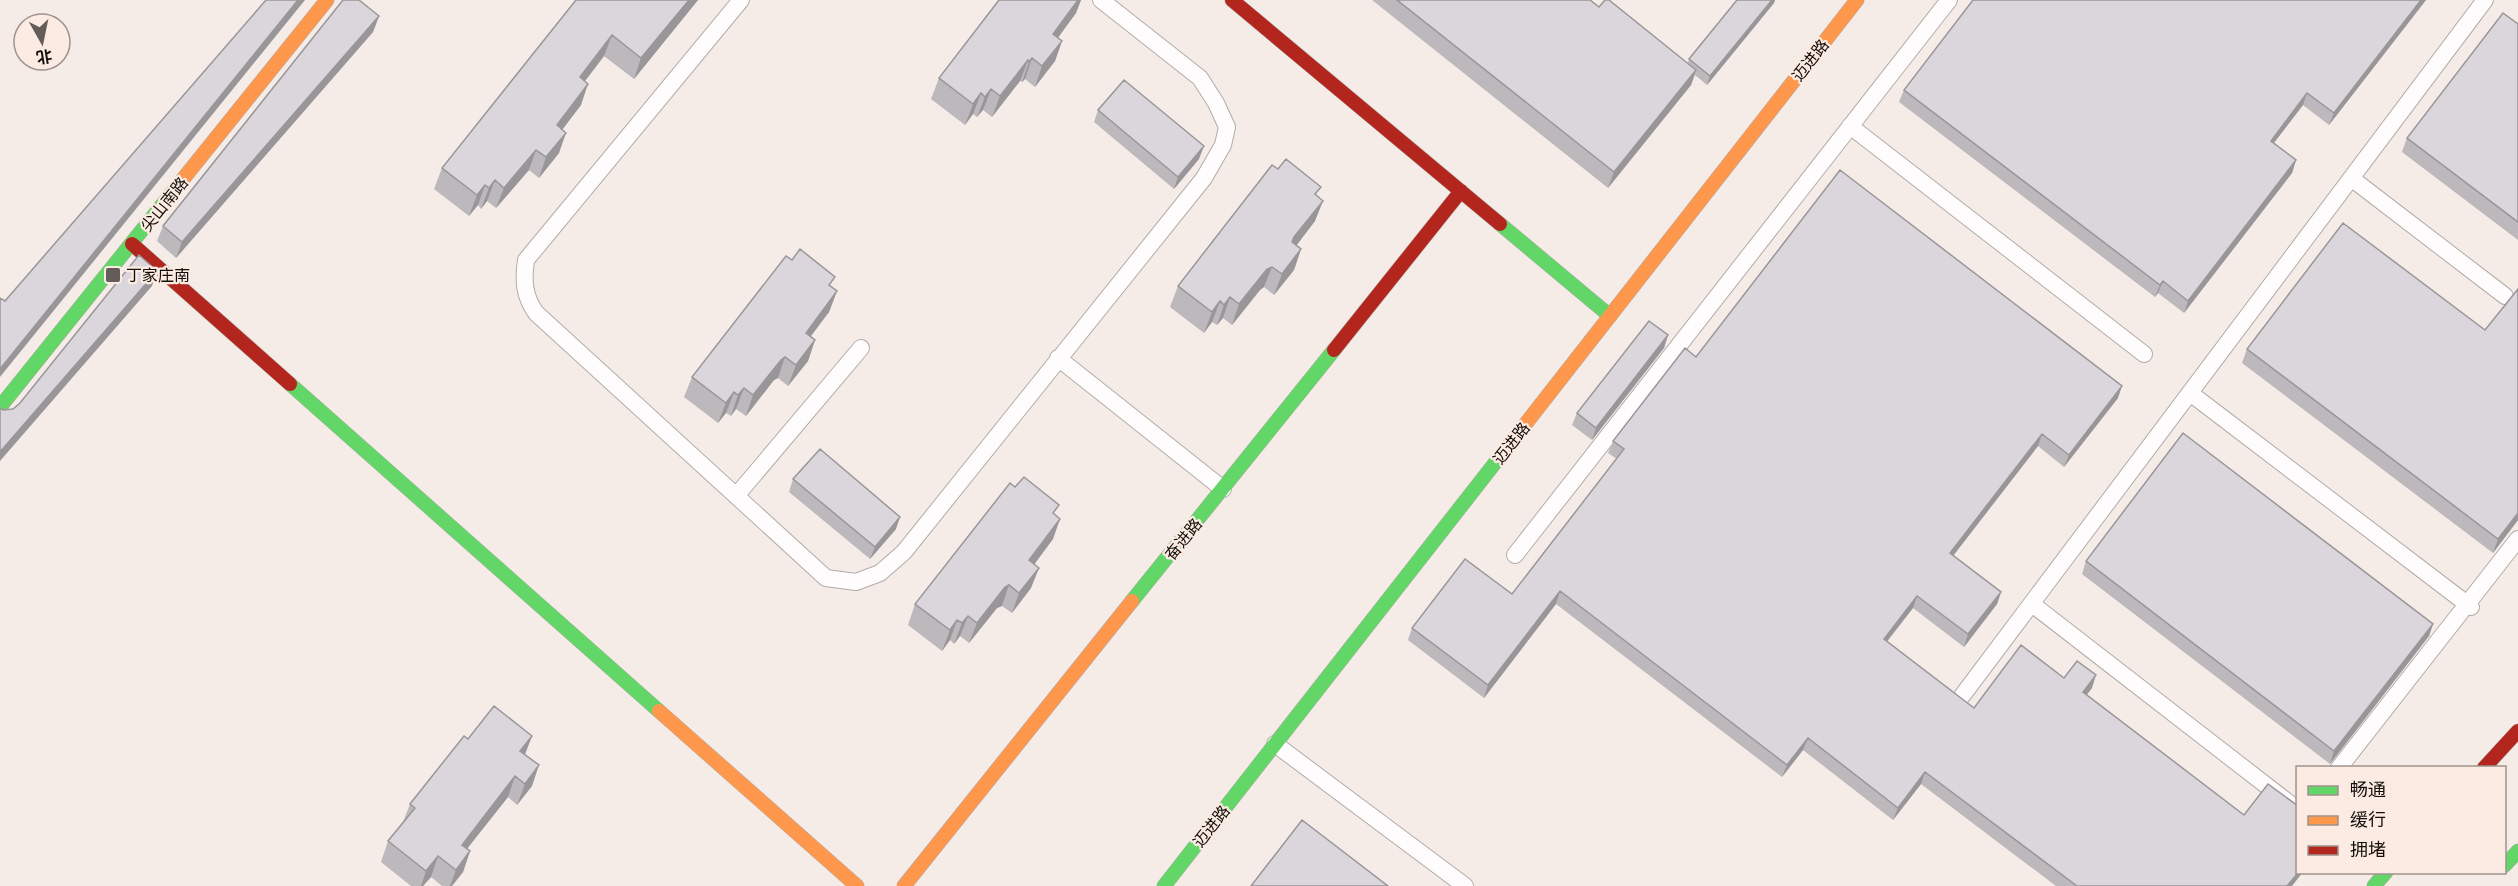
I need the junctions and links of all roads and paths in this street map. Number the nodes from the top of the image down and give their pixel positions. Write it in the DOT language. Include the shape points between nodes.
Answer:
graph roads {
  1 [pos="327,0"];
  2 [pos="741,0"];
  3 [pos="1101,0"];
  4 [pos="1232,0"];
  5 [pos="1857,0"];
  6 [pos="1949,0"];
  7 [pos="2486,0"];
  8 [pos="1850,126"];
  9 [pos="2351,178"];
  10 [pos="1461,191"];
  11 [pos="132,244"];
  12 [pos="2505,296"];
  13 [pos="1610,316"];
  14 [pos="861,348"];
  15 [pos="2144,354"];
  16 [pos="1058,358"];
  17 [pos="2190,393"];
  18 [pos="0,407"];
  19 [pos="1222,489"];
  20 [pos="736,496"];
  21 [pos="2518,538"];
  22 [pos="1515,555"];
  23 [pos="2032,604"];
  24 [pos="2471,607"];
  25 [pos="1962,696"];
  26 [pos="2518,731"];
  27 [pos="1275,744"];
  28 [pos="2341,766"];
  29 [pos="2486,766"];
  30 [pos="2296,808"];
  31 [pos="2518,851"];
  32 [pos="2506,865"];
  33 [pos="2385,874"];
  34 [pos="857,886"];
  35 [pos="904,886"];
  36 [pos="1164,886"];
  37 [pos="1465,886"];
  38 [pos="2374,886"];
  1 -- 11 [label="street, 尖山南路"];
  2 -- 20 [label="lane" via="526,260 523,282 528,302 536,313"];
  3 -- 16 [label="lane" via="1200,78 1227,127 1223,145 1204,178"];
  4 -- 10 [label="street"];
  5 -- 13 [label="street, 迈进路"];
  6 -- 8 [label="lane"];
  7 -- 9 [label="lane"];
  8 -- 15 [label="lane"];
  8 -- 22 [label="lane"];
  9 -- 12 [label="lane"];
  9 -- 17 [label="lane"];
  10 -- 13 [label="street"];
  10 -- 19 [label="street, 奋进路"];
  11 -- 18 [label="street, 尖山南路"];
  11 -- 34 [label="street"];
  13 -- 27 [label="street, 迈进路"];
  14 -- 20 [label="lane"];
  16 -- 19 [label="lane"];
  16 -- 20 [label="lane" via="904,552 880,573 855,582 826,578"];
  17 -- 23 [label="lane"];
  17 -- 24 [label="lane"];
  19 -- 35 [label="street, 奋进路"];
  21 -- 28 [label="lane"];
  23 -- 25 [label="lane"];
  23 -- 30 [label="lane"];
  26 -- 29 [label="street"];
  27 -- 36 [label="street, 迈进路"];
  27 -- 37 [label="lane"];
  31 -- 32 [label="street"];
  33 -- 38 [label="street"];
}
